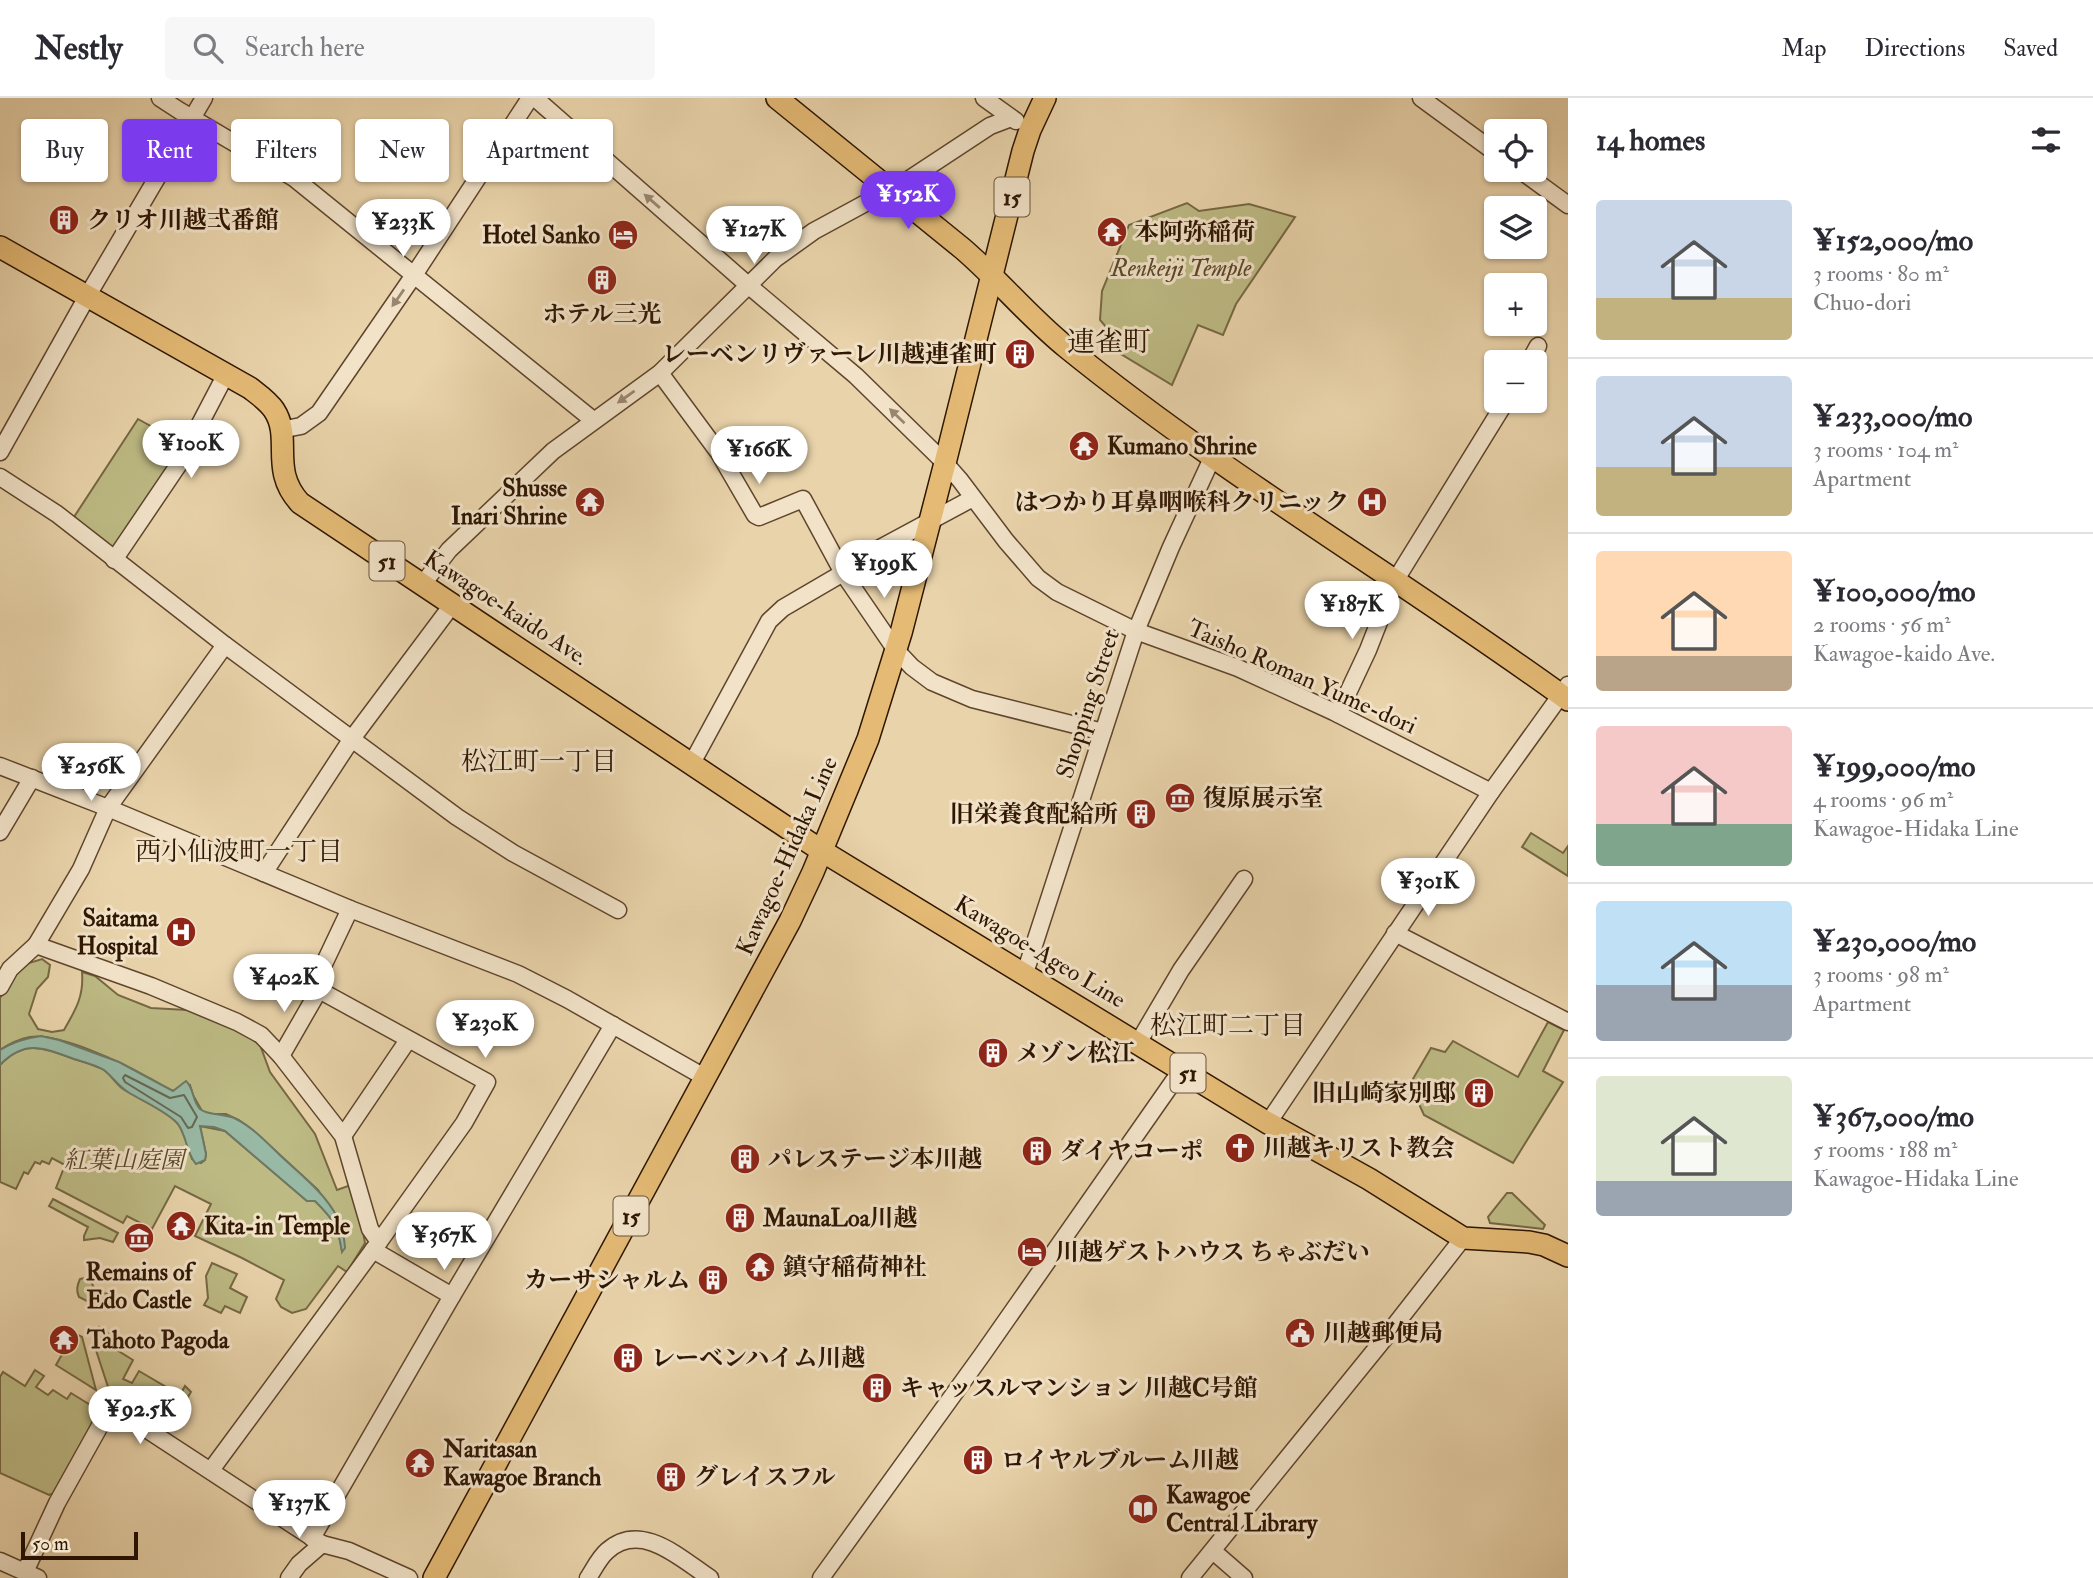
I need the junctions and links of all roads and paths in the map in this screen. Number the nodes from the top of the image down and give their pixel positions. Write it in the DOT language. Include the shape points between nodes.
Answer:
graph roads {
  1 [pos="160,98"];
  2 [pos="204,98"];
  3 [pos="530,98"];
  4 [pos="536,98"];
  5 [pos="777,98"];
  6 [pos="984,98"];
  7 [pos="1045,98"];
  8 [pos="1421,98"];
  9 [pos="1011,118"];
  10 [pos="192,119"];
  11 [pos="1030,130"];
  12 [pos="217,133"];
  13 [pos="1484,144"];
  14 [pos="155,182"];
  15 [pos="1536,182"];
  16 [pos="891,190"];
  17 [pos="1568,205"];
  18 [pos="0,247"];
  19 [pos="992,274"];
  20 [pos="414,275"];
  21 [pos="748,285"];
  22 [pos="88,295"];
  23 [pos="1538,346"];
  24 [pos="1536,350"];
  25 [pos="660,373"];
  26 [pos="226,374"];
  27 [pos="1499,413"];
  28 [pos="593,420"];
  29 [pos="281,430"];
  30 [pos="0,452"];
  31 [pos="1213,456"];
  32 [pos="946,463"];
  33 [pos="0,477"];
  34 [pos="974,498"];
  35 [pos="930,520"];
  36 [pos="114,560"];
  37 [pos="842,571"];
  38 [pos="1395,581"];
  39 [pos="422,585"];
  40 [pos="452,605"];
  41 [pos="1136,631"];
  42 [pos="225,645"];
  43 [pos="895,649"];
  44 [pos="1566,693"];
  45 [pos="1338,714"];
  46 [pos="1103,732"];
  47 [pos="351,740"];
  48 [pos="692,763"];
  49 [pos="0,766"];
  50 [pos="32,778"];
  51 [pos="1491,792"];
  52 [pos="108,808"];
  53 [pos="0,832"];
  54 [pos="822,850"];
  55 [pos="264,873"];
  56 [pos="1244,879"];
  57 [pos="350,909"];
  58 [pos="618,910"];
  59 [pos="1395,933"];
  60 [pos="36,945"];
  61 [pos="5,966"];
  62 [pos="1025,973"];
  63 [pos="0,986"];
  64 [pos="319,990"];
  65 [pos="1568,1022"];
  66 [pos="613,1025"];
  67 [pos="408,1041"];
  68 [pos="1138,1043"];
  69 [pos="281,1056"];
  70 [pos="1182,1069"];
  71 [pos="706,1078"];
  72 [pos="1268,1123"];
  73 [pos="343,1136"];
  74 [pos="1463,1238"];
  75 [pos="376,1246"];
  76 [pos="1568,1256"];
  77 [pos="452,1296"];
  78 [pos="211,1470"];
  79 [pos="317,1541"];
  80 [pos="1213,1550"];
  81 [pos="0,1561"];
  82 [pos="26,1575"];
  83 [pos="289,1578"];
  84 [pos="409,1578"];
  85 [pos="434,1578"];
  86 [pos="588,1578"];
  87 [pos="710,1578"];
  88 [pos="821,1578"];
  89 [pos="1190,1578"];
  90 [pos="1244,1578"];
  1 -- 10 [label="street"];
  2 -- 10 [label="street"];
  3 -- 20 [label="street"];
  21 -- 4 [label="street, Taisho Roman Yume-dori, one-way"];
  5 -- 16 [label="main road"];
  6 -- 9 [label="street"];
  7 -- 11 [label="main road, Kawagoe-Hidaka Line / 15"];
  8 -- 13 [label="street"];
  9 -- 11 [label="street"];
  9 -- 16 [label="street" via="990,126"];
  11 -- 19 [label="main road, Kawagoe-Hidaka Line / 15"];
  12 -- 20 [label="street" via="294,178"];
  14 -- 22 [label="street"];
  15 -- 17 [label="street"];
  16 -- 19 [label="main road"];
  16 -- 21 [label="street" via="814,232"];
  18 -- 22 [label="main road, Kawagoe-kaido Ave. / 51"];
  19 -- 31 [label="main road" via="1068,348"];
  19 -- 32 [label="main road, Kawagoe-Hidaka Line / 15"];
  20 -- 28 [label="street"];
  20 -- 29 [label="street, one-way" via="319,413 301,426"];
  21 -- 25 [label="street"];
  32 -- 21 [label="street, Taisho Roman Yume-dori, one-way" via="856,376"];
  22 -- 26 [label="main road, Kawagoe-kaido Ave. / 51"];
  22 -- 30 [label="street"];
  23 -- 24 [label="street"];
  25 -- 28 [label="street, one-way"];
  25 -- 37 [label="street" via="719,453 755,514 759,517 803,499"];
  26 -- 29 [label="main road, Kawagoe-kaido Ave. / 51" via="265,399"];
  26 -- 36 [label="street" via="179,464"];
  27 -- 38 [label="street"];
  28 -- 39 [label="street" via="553,451 449,550"];
  29 -- 39 [label="main road, Kawagoe-kaido Ave. / 51" via="283,472 300,503"];
  31 -- 38 [label="main road"];
  31 -- 41 [label="street, Shopping Street"];
  32 -- 34 [label="street, Taisho Roman Yume-dori"];
  32 -- 35 [label="main road, Kawagoe-Hidaka Line / 15"];
  33 -- 36 [label="street" via="57,514"];
  34 -- 35 [label="street"];
  34 -- 41 [label="street, Taisho Roman Yume-dori" via="1038,578"];
  35 -- 37 [label="street"];
  35 -- 43 [label="main road, Kawagoe-Hidaka Line / 15"];
  36 -- 42 [label="street"];
  37 -- 43 [label="street"];
  37 -- 48 [label="street" via="769,621"];
  38 -- 44 [label="main road"];
  38 -- 45 [label="street"];
  39 -- 40 [label="main road, Kawagoe-kaido Ave. / 51"];
  40 -- 47 [label="street"];
  40 -- 48 [label="main road, Kawagoe-kaido Ave. / 51"];
  41 -- 45 [label="street, Taisho Roman Yume-dori" via="1238,668"];
  41 -- 46 [label="street, Shopping Street"];
  42 -- 47 [label="street"];
  42 -- 52 [label="street"];
  43 -- 46 [label="street" via="932,682 972,699"];
  43 -- 54 [label="main road, Kawagoe-Hidaka Line / 15" via="868,739"];
  44 -- 51 [label="street"];
  45 -- 51 [label="street, Taisho Roman Yume-dori"];
  46 -- 62 [label="street, Shopping Street"];
  47 -- 55 [label="street"];
  47 -- 58 [label="street" via="502,846"];
  48 -- 54 [label="main road, Kawagoe-kaido Ave. / 51"];
  49 -- 50 [label="street"];
  50 -- 52 [label="street"];
  50 -- 53 [label="street"];
  51 -- 59 [label="street"];
  52 -- 55 [label="street"];
  52 -- 60 [label="street" via="80,869"];
  54 -- 62 [label="main road, Kawagoe-Ageo Line / 51"];
  54 -- 71 [label="main road, Kawagoe-Hidaka Line / 15" via="790,921"];
  55 -- 57 [label="street"];
  56 -- 68 [label="street" via="1181,970"];
  57 -- 64 [label="street" via="314,985"];
  57 -- 66 [label="street" via="517,974"];
  59 -- 65 [label="street"];
  59 -- 72 [label="street"];
  60 -- 61 [label="street"];
  60 -- 69 [label="street" via="237,1022 261,1035"];
  61 -- 63 [label="street"];
  62 -- 68 [label="main road, Kawagoe-Ageo Line / 51"];
  64 -- 67 [label="street"];
  64 -- 69 [label="street"];
  66 -- 71 [label="street"];
  66 -- 77 [label="street"];
  67 -- 73 [label="street"];
  67 -- 75 [label="street" via="487,1082 464,1123"];
  68 -- 70 [label="main road, Kawagoe-Ageo Line / 51"];
  69 -- 73 [label="street"];
  70 -- 72 [label="main road, Kawagoe-Ageo Line / 51"];
  70 -- 88 [label="street"];
  71 -- 85 [label="main road, Kawagoe-Hidaka Line / 15"];
  72 -- 74 [label="main road, Kawagoe-Ageo Line / 51"];
  73 -- 75 [label="street"];
  74 -- 76 [label="main road, Kawagoe-Ageo Line / 51" via="1529,1242"];
  74 -- 80 [label="street"];
  75 -- 77 [label="street"];
  75 -- 78 [label="street"];
  77 -- 79 [label="street" via="316,1527"];
  78 -- 79 [label="street"];
  78 -- 82 [label="street" via="111,1406 57,1503"];
  79 -- 83 [label="street"];
  79 -- 84 [label="street" via="349,1550"];
  80 -- 89 [label="street"];
  80 -- 90 [label="street"];
  81 -- 82 [label="street"];
  86 -- 87 [label="street" via="607,1551 632,1539 658,1544"];
}
